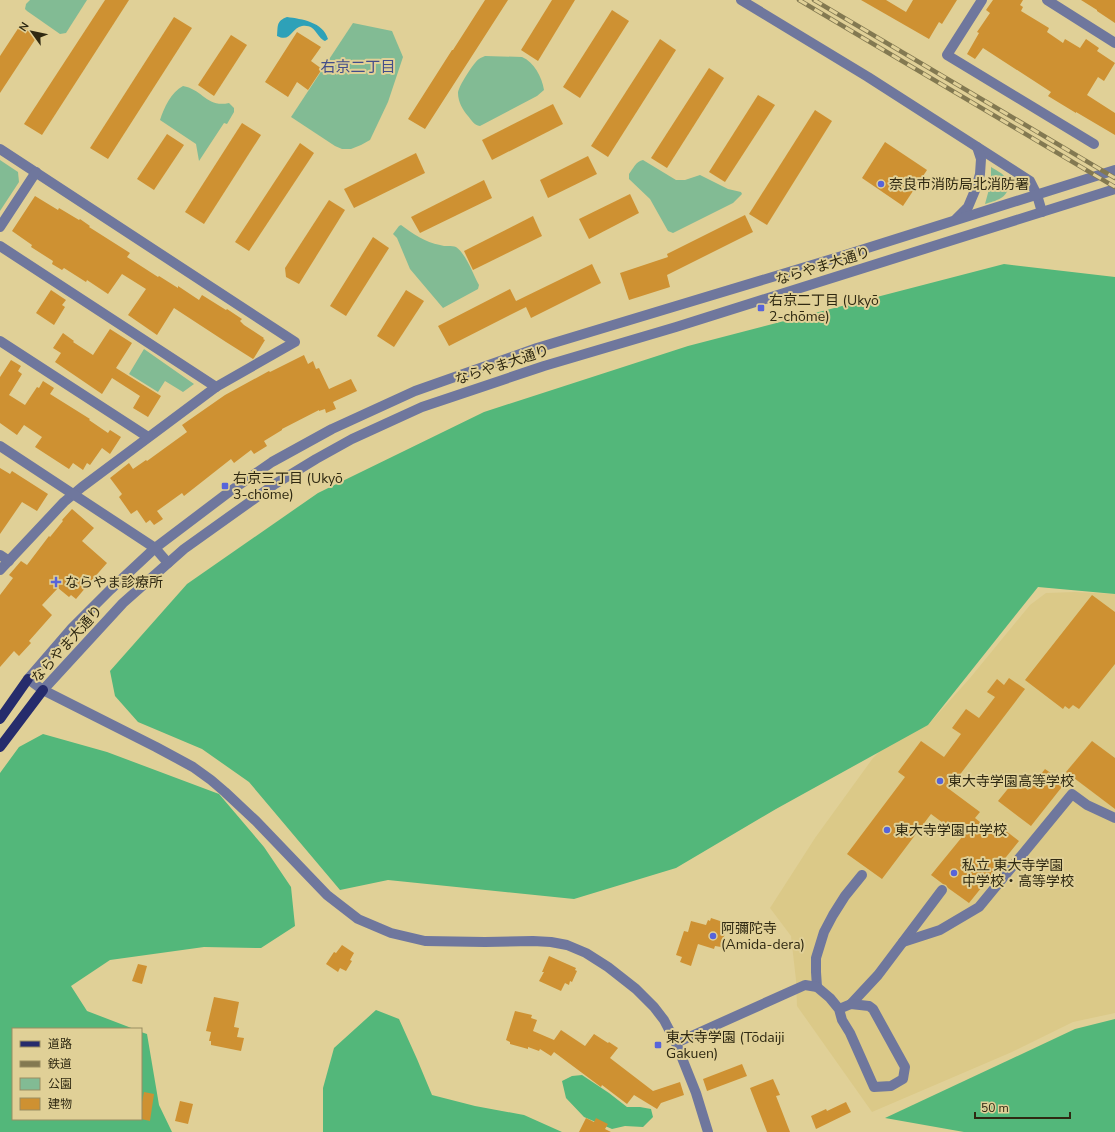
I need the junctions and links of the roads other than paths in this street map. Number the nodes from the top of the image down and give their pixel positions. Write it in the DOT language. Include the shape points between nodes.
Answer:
graph roads {
  1 [pos="741,0"];
  2 [pos="982,0"];
  3 [pos="1047,0"];
  4 [pos="1115,43"];
  5 [pos="1094,144"];
  6 [pos="977,147"];
  7 [pos="0,149"];
  8 [pos="1115,170"];
  9 [pos="36,172"];
  10 [pos="1115,189"];
  11 [pos="1037,195"];
  12 [pos="1042,212"];
  13 [pos="954,220"];
  14 [pos="0,227"];
  15 [pos="0,246"];
  16 [pos="0,341"];
  17 [pos="216,386"];
  18 [pos="148,437"];
  19 [pos="0,446"];
  20 [pos="73,494"];
  21 [pos="155,548"];
  22 [pos="0,555"];
  23 [pos="9,561"];
  24 [pos="168,563"];
  25 [pos="0,570"];
  26 [pos="28,679"];
  27 [pos="43,690"];
  28 [pos="0,719"];
  29 [pos="0,747"];
  30 [pos="1115,818"];
  31 [pos="862,875"];
  32 [pos="942,890"];
  33 [pos="903,942"];
  34 [pos="817,986"];
  35 [pos="851,1004"];
  36 [pos="839,1009"];
  37 [pos="676,1042"];
  38 [pos="708,1132"];
  1 -- 6 [label="street"];
  2 -- 5 [label="street" via="947,55"];
  3 -- 4 [label="street"];
  6 -- 11 [label="street" via="1030,181"];
  6 -- 13 [label="street" via="981,159 976,188 968,207"];
  7 -- 9 [label="street"];
  8 -- 11 [label="street, ならやま大通り"];
  9 -- 14 [label="street"];
  9 -- 17 [label="street" via="295,342"];
  10 -- 12 [label="street, ならやま大通り"];
  11 -- 12 [label="street"];
  11 -- 13 [label="street, ならやま大通り"];
  12 -- 24 [label="street, ならやま大通り" via="544,366 422,407 352,440 275,484"];
  13 -- 21 [label="street, ならやま大通り" via="537,348 415,391 332,429 272,462"];
  15 -- 17 [label="street"];
  16 -- 18 [label="street"];
  17 -- 18 [label="street"];
  18 -- 20 [label="street"];
  19 -- 20 [label="street"];
  20 -- 21 [label="street"];
  20 -- 23 [label="street"];
  21 -- 24 [label="street"];
  21 -- 26 [label="street, ならやま大通り" via="72,628"];
  22 -- 23 [label="street"];
  23 -- 25 [label="street"];
  24 -- 27 [label="street, ならやま大通り" via="123,603"];
  26 -- 27 [label="street"];
  26 -- 28 [label="main road, ならやま大通り"];
  27 -- 29 [label="main road, ならやま大通り"];
  27 -- 37 [label="street" via="156,747 211,780 256,821 326,895 358,919 391,933 425,941 533,940 567,945 608,967 636,989 664,1020"];
  30 -- 33 [label="street" via="1087,805 1072,794 979,906 940,930"];
  31 -- 34 [label="street" via="845,896 824,932 816,958"];
  32 -- 33 [label="street"];
  33 -- 35 [label="street" via="878,975"];
  34 -- 36 [label="street"];
  34 -- 37 [label="street" via="805,985"];
  35 -- 36 [label="street"];
  35 -- 36 [label="street" via="869,1006 873,1009 905,1067 903,1079 891,1086 874,1087"];
  37 -- 38 [label="street"];
}
